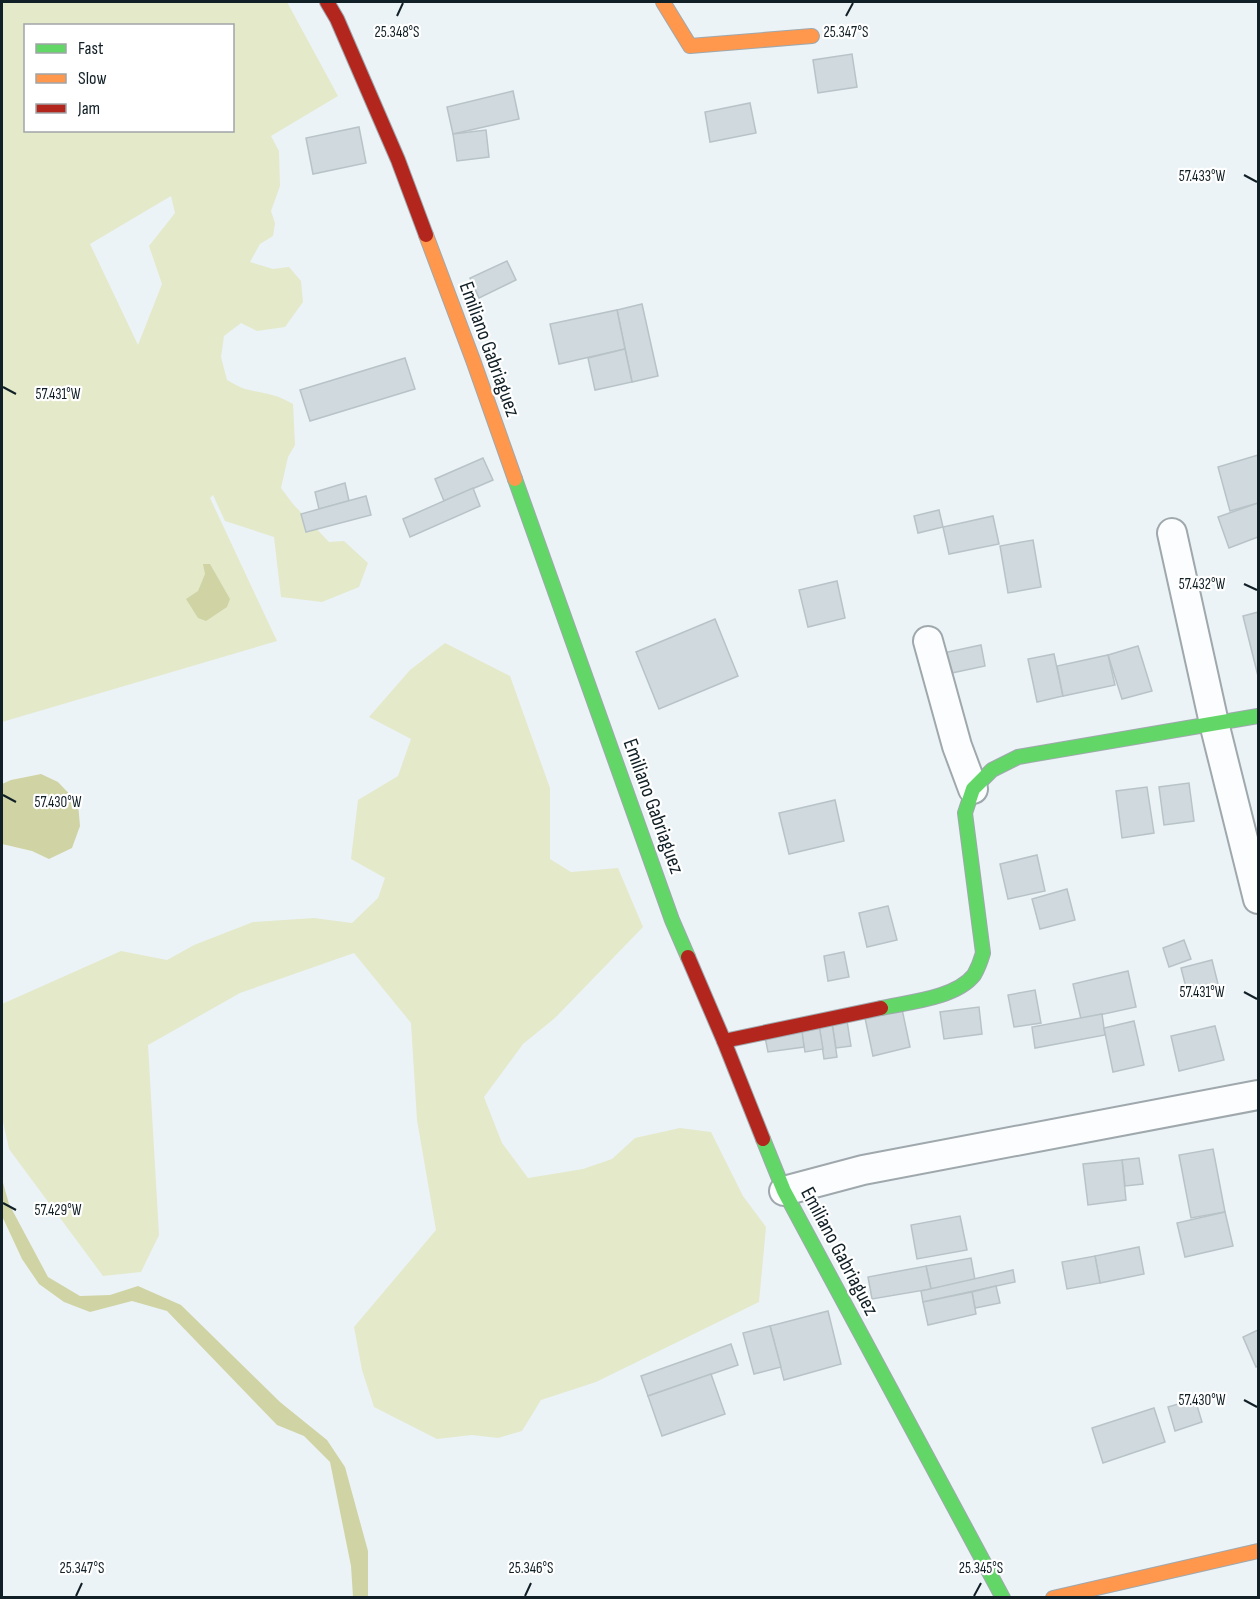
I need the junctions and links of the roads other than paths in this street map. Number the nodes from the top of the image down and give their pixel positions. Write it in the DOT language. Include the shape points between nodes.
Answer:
graph roads {
  1 [pos="327,2"];
  2 [pos="663,2"];
  3 [pos="812,36"];
  4 [pos="1172,533"];
  5 [pos="927,642"];
  6 [pos="1258,716"];
  7 [pos="1214,723"];
  8 [pos="973,789"];
  9 [pos="1258,899"];
  10 [pos="724,1041"];
  11 [pos="1258,1095"];
  12 [pos="784,1191"];
  13 [pos="1258,1551"];
  14 [pos="1003,1598"];
  15 [pos="1053,1598"];
  1 -- 10 [label="main road, Emiliano Gabriaguez" via="398,160 672,920"];
  2 -- 3 [label="main road" via="690,46"];
  4 -- 7 [label="street"];
  5 -- 8 [label="street"];
  6 -- 7 [label="main road"];
  7 -- 8 [label="main road" via="1018,757 992,770"];
  7 -- 9 [label="street"];
  8 -- 10 [label="main road" via="965,813 983,953 979,969 968,982 942,995"];
  10 -- 12 [label="main road, Emiliano Gabriaguez"];
  11 -- 12 [label="street" via="863,1170"];
  12 -- 14 [label="main road, Emiliano Gabriaguez"];
  13 -- 15 [label="main road"];
}
